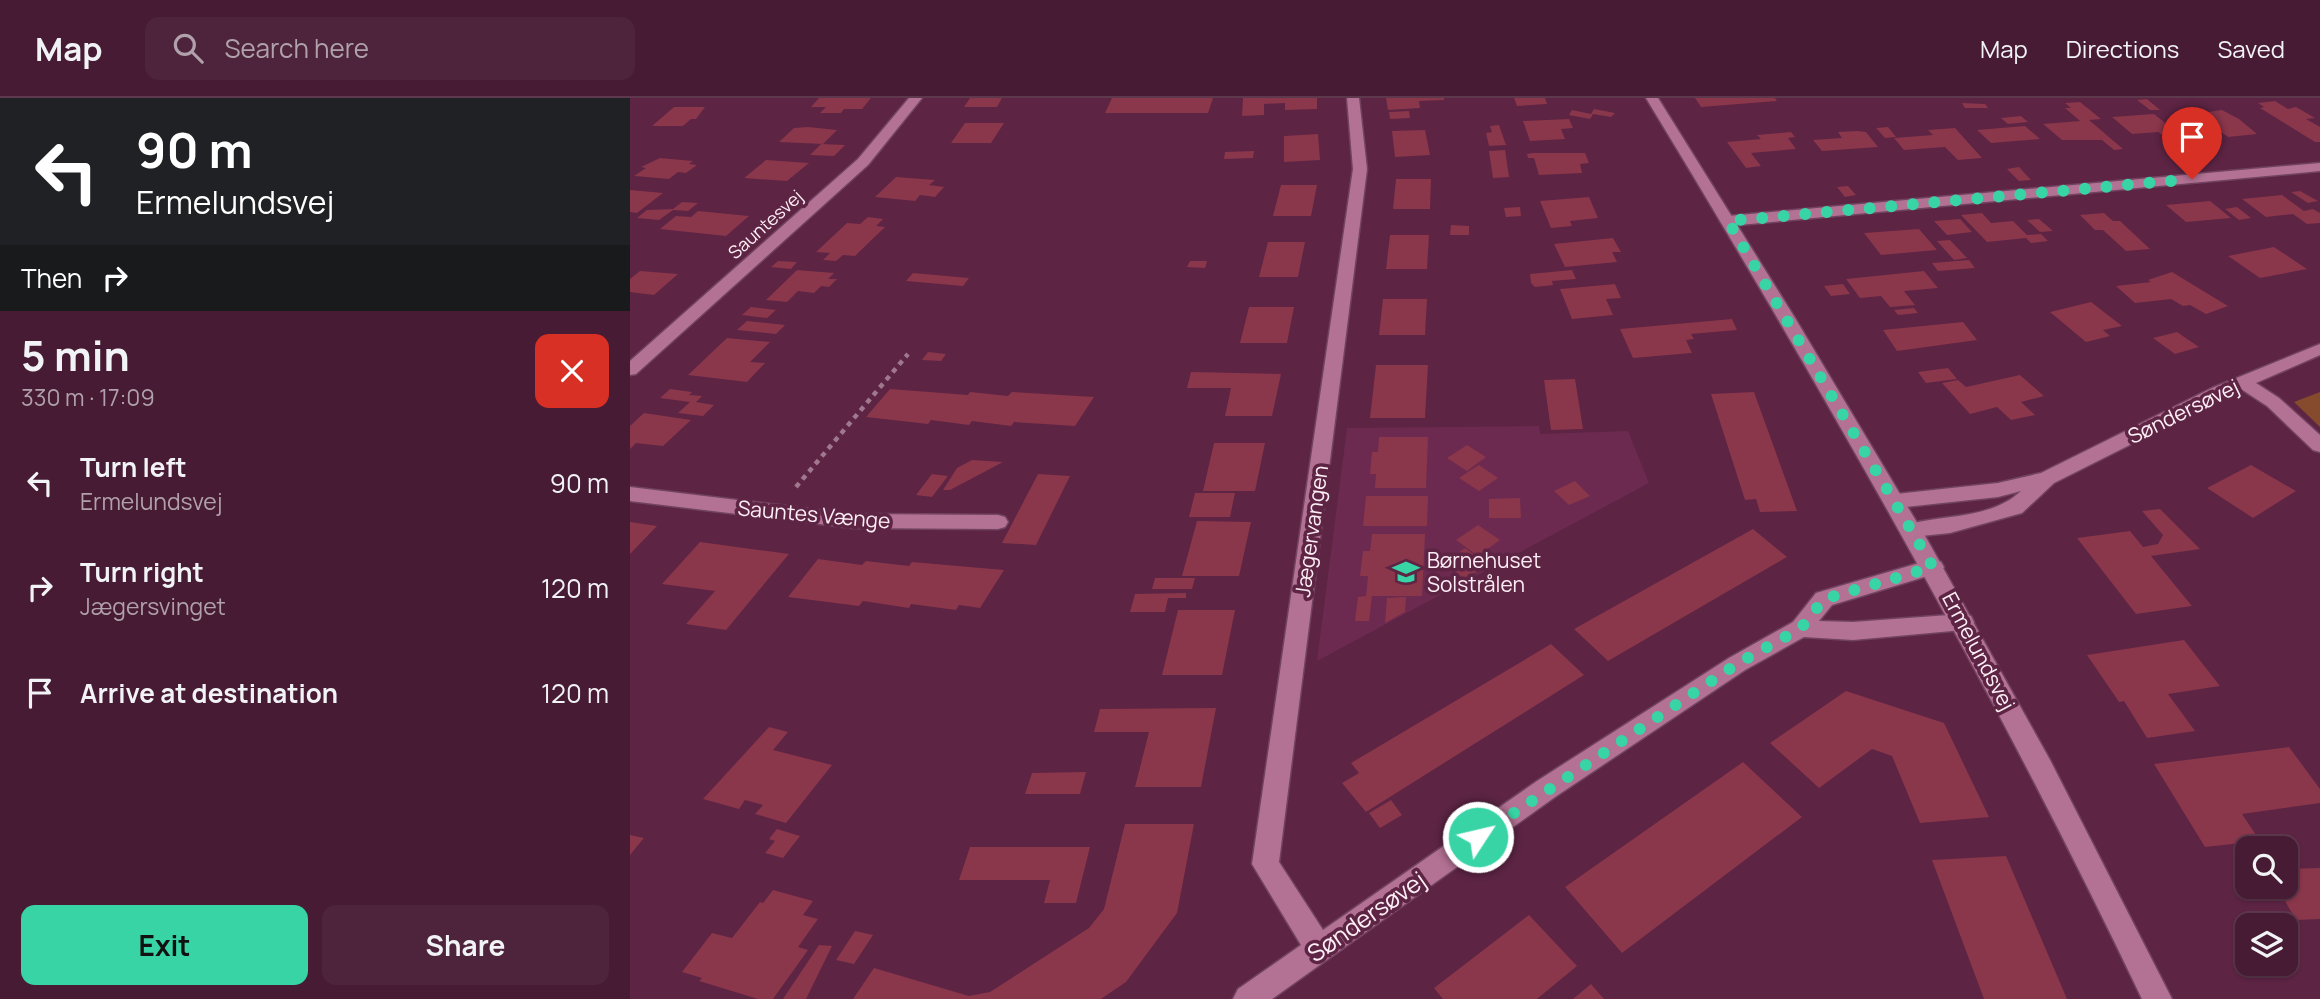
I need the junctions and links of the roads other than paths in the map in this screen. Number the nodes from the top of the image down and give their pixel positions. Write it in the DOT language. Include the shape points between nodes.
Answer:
graph roads {
  1 [pos="916,98"];
  2 [pos="1353,98"];
  3 [pos="1651,98"];
  4 [pos="2320,167"];
  5 [pos="1728,221"];
  6 [pos="2320,349"];
  7 [pos="630,370"];
  8 [pos="2242,382"];
  9 [pos="2320,446"];
  10 [pos="2047,478"];
  11 [pos="630,494"];
  12 [pos="1896,501"];
  13 [pos="998,522"];
  14 [pos="1912,530"];
  15 [pos="1933,567"];
  16 [pos="1963,622"];
  17 [pos="1801,628"];
  18 [pos="1319,948"];
  19 [pos="1248,999"];
  20 [pos="2157,999"];
  1 -- 7 [label="street, Sauntesvej" via="863,162"];
  2 -- 18 [label="street, Jægervangen" via="1360,169 1265,864"];
  3 -- 5 [label="street, Ermelundsvej"];
  4 -- 5 [label="street"];
  5 -- 12 [label="street, Ermelundsvej"];
  6 -- 8 [label="street, Søndersøvej"];
  8 -- 9 [label="street" via="2273,402"];
  8 -- 10 [label="street, Søndersøvej"];
  10 -- 12 [label="street, Søndersøvej" via="1986,492"];
  10 -- 14 [label="street, Søndersøvej" via="2015,508 1950,526"];
  11 -- 13 [label="street, Sauntes Vænge" via="853,521"];
  12 -- 14 [label="street, Ermelundsvej"];
  14 -- 15 [label="street, Ermelundsvej"];
  15 -- 16 [label="street, Ermelundsvej"];
  15 -- 17 [label="street, Søndersøvej" via="1824,599"];
  16 -- 17 [label="street" via="1853,632"];
  16 -- 20 [label="street, Ermelundsvej" via="2100,879"];
  17 -- 18 [label="street, Søndersøvej" via="1737,664 1546,789"];
  18 -- 19 [label="street, Søndersøvej"];
}
